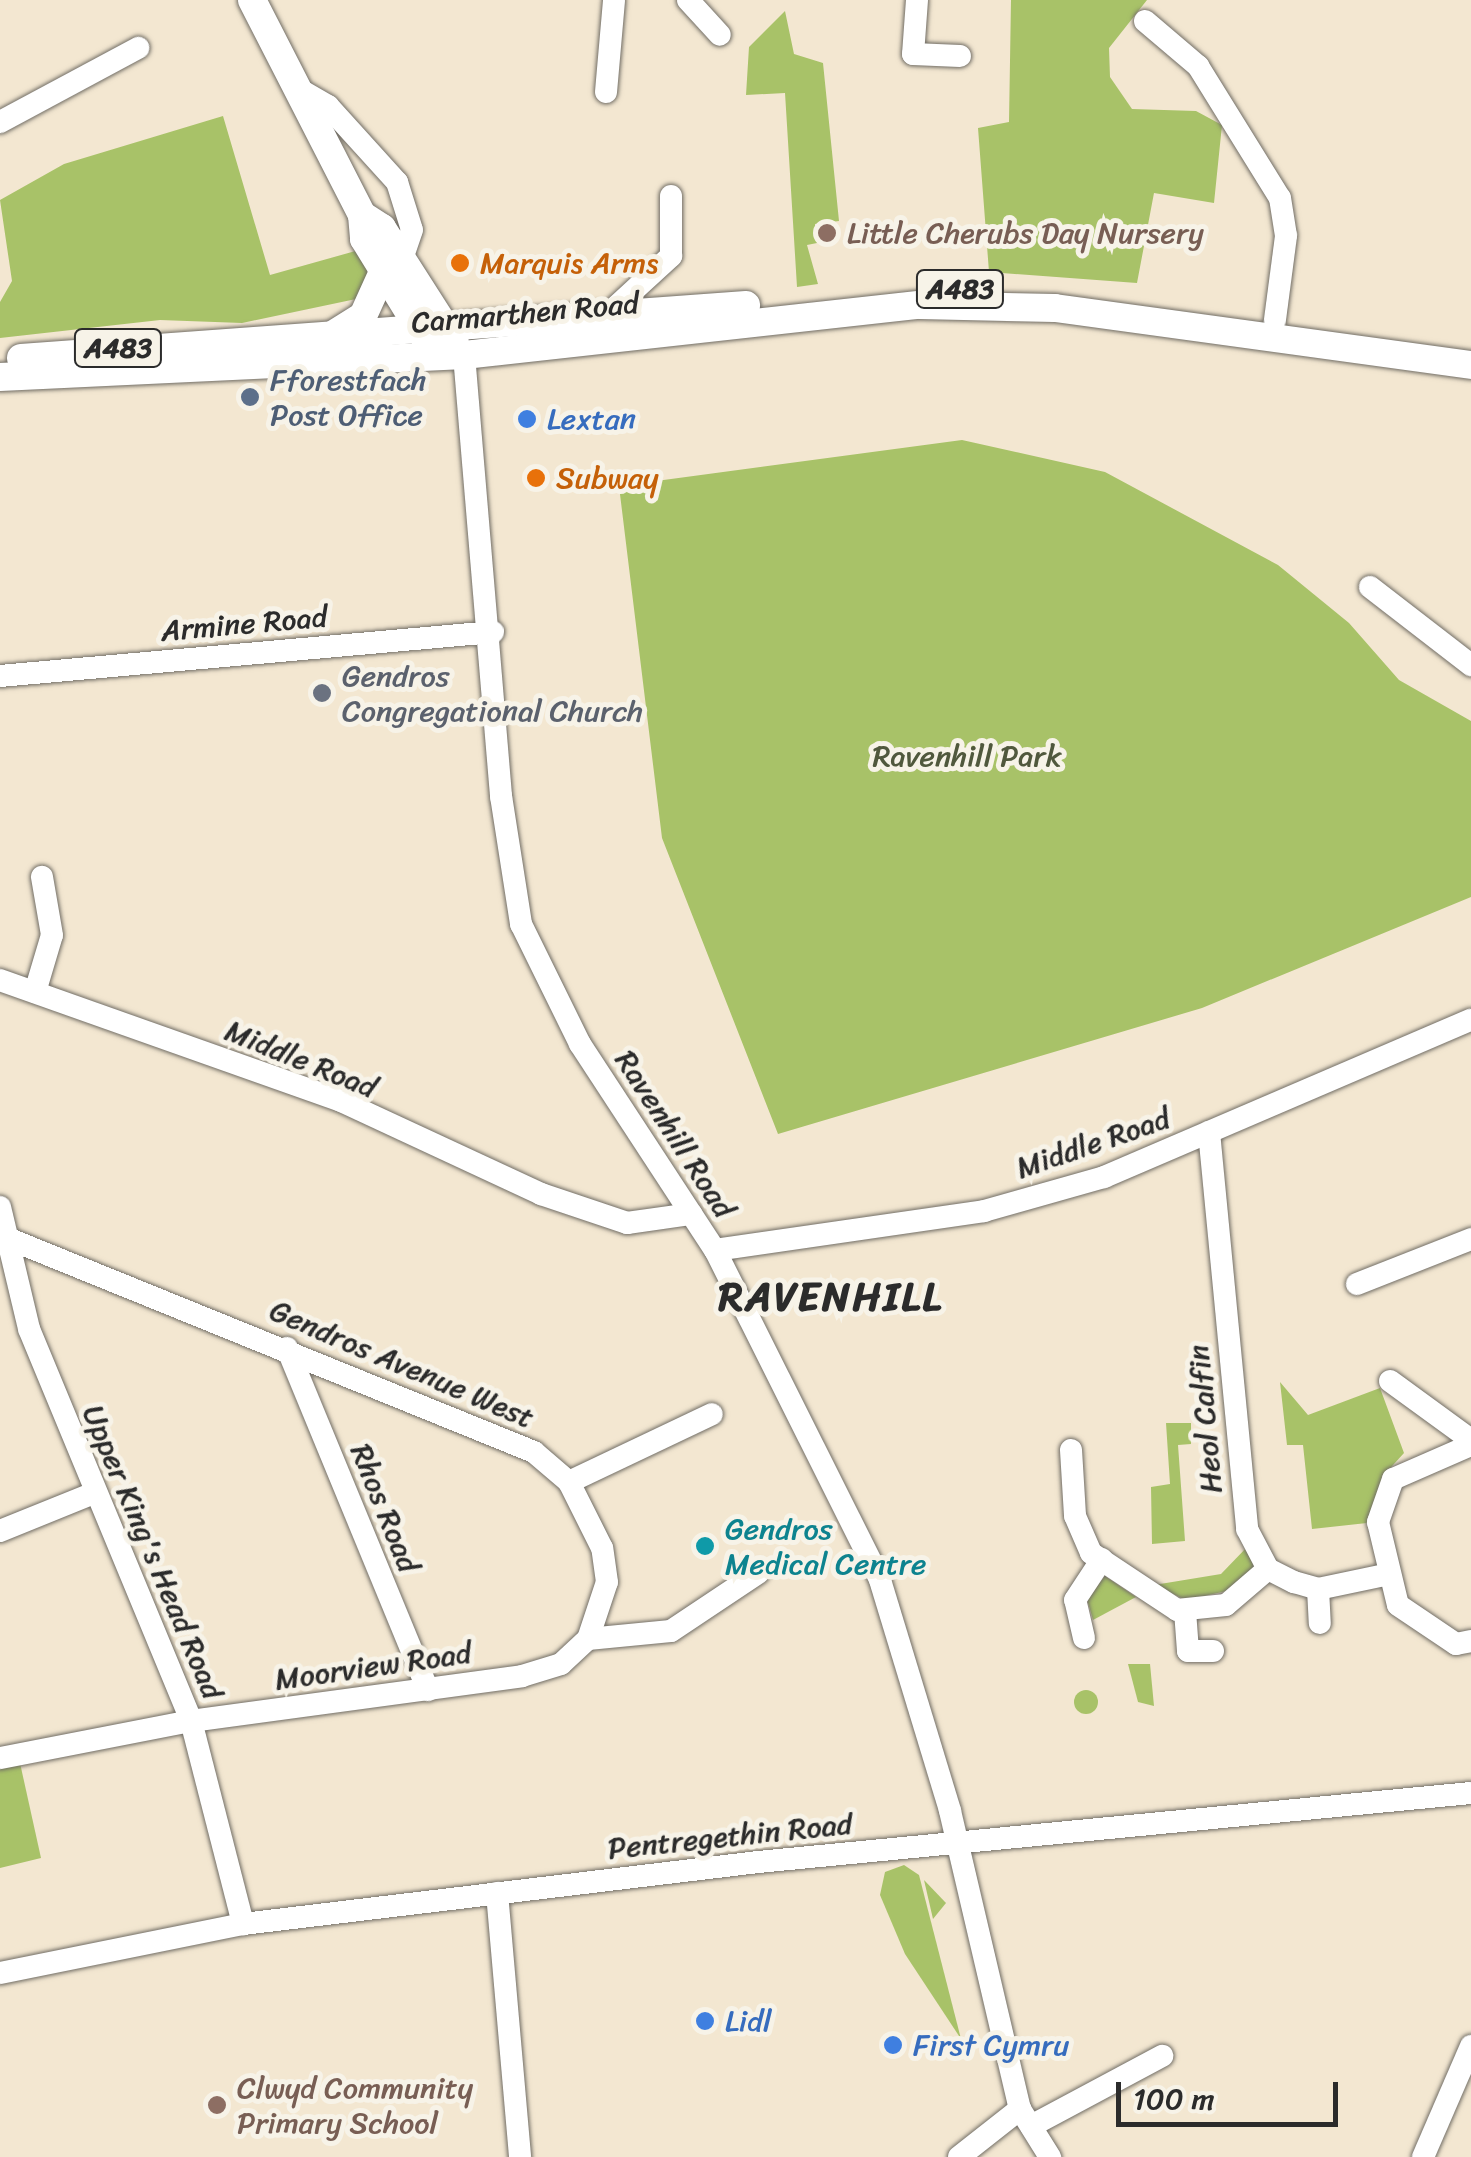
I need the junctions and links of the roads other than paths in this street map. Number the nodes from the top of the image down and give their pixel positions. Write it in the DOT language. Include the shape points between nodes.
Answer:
graph roads {
  1 [pos="252,0"];
  2 [pos="614,0"];
  3 [pos="688,0"];
  4 [pos="917,0"];
  5 [pos="1145,21"];
  6 [pos="720,34"];
  7 [pos="138,48"];
  8 [pos="960,56"];
  9 [pos="297,88"];
  10 [pos="606,92"];
  11 [pos="0,122"];
  12 [pos="671,196"];
  13 [pos="392,265"];
  14 [pos="608,314"];
  15 [pos="1275,320"];
  16 [pos="322,340"];
  17 [pos="443,344"];
  18 [pos="1471,347"];
  19 [pos="0,360"];
  20 [pos="1471,365"];
  21 [pos="0,377"];
  22 [pos="1370,587"];
  23 [pos="492,632"];
  24 [pos="1471,666"];
  25 [pos="0,676"];
  26 [pos="42,877"];
  27 [pos="0,980"];
  28 [pos="36,992"];
  29 [pos="1471,1020"];
  30 [pos="1209,1132"];
  31 [pos="0,1206"];
  32 [pos="691,1214"];
  33 [pos="1471,1238"];
  34 [pos="12,1240"];
  35 [pos="715,1250"];
  36 [pos="1357,1284"];
  37 [pos="287,1348"];
  38 [pos="1395,1394"];
  39 [pos="712,1414"];
  40 [pos="1471,1443"];
  41 [pos="1070,1450"];
  42 [pos="569,1482"];
  43 [pos="94,1493"];
  44 [pos="0,1531"];
  45 [pos="1102,1559"];
  46 [pos="1268,1569"];
  47 [pos="758,1573"];
  48 [pos="1390,1574"];
  49 [pos="1318,1589"];
  50 [pos="1186,1611"];
  51 [pos="1320,1623"];
  52 [pos="1084,1638"];
  53 [pos="588,1639"];
  54 [pos="1471,1641"];
  55 [pos="1213,1650"];
  56 [pos="561,1664"];
  57 [pos="428,1690"];
  58 [pos="190,1720"];
  59 [pos="0,1758"];
  60 [pos="1471,1794"];
  61 [pos="954,1843"];
  62 [pos="498,1893"];
  63 [pos="243,1924"];
  64 [pos="0,1973"];
  65 [pos="1471,2046"];
  66 [pos="1162,2056"];
  67 [pos="1026,2117"];
  68 [pos="520,2157"];
  69 [pos="959,2157"];
  70 [pos="1050,2157"];
  71 [pos="1423,2157"];
  1 -- 9 [label="main road"];
  2 -- 10 [label="street"];
  3 -- 6 [label="street"];
  4 -- 8 [label="street" via="913,54"];
  5 -- 15 [label="street" via="1198,66 1280,198 1286,236"];
  7 -- 11 [label="street"];
  9 -- 13 [label="main road"];
  9 -- 13 [label="street" via="328,106 397,182 412,230"];
  12 -- 14 [label="street" via="670,256"];
  13 -- 16 [label="main road" via="363,316"];
  13 -- 17 [label="main road"];
  14 -- 15 [label="main road, Carmarthen Road / A483" via="966,289"];
  14 -- 17 [label="main road, Carmarthen Road / A483"];
  15 -- 18 [label="main road, Carmarthen Road / A483"];
  16 -- 17 [label="main road, Carmarthen Road / A483"];
  16 -- 19 [label="main road, Carmarthen Road / A483"];
  17 -- 20 [label="main road, Carmarthen Road / A483" via="889,308 1016,305"];
  17 -- 21 [label="main road, Carmarthen Road / A483"];
  17 -- 23 [label="street, Ravenhill Road" via="471,428"];
  22 -- 24 [label="street"];
  23 -- 25 [label="street, Armine Road"];
  23 -- 32 [label="street, Ravenhill Road" via="501,796 521,924 580,1044"];
  26 -- 28 [label="street" via="52,935"];
  27 -- 28 [label="street, Middle Road"];
  28 -- 32 [label="street, Middle Road" via="341,1102 541,1194 627,1222"];
  29 -- 30 [label="street, Middle Road"];
  30 -- 35 [label="street, Middle Road" via="984,1211"];
  30 -- 46 [label="street, Heol Calfin" via="1242,1506"];
  31 -- 34 [label="street, Upper King's Head Road"];
  32 -- 35 [label="street, Ravenhill Road"];
  33 -- 36 [label="street"];
  34 -- 37 [label="street, Gendros Avenue West"];
  34 -- 43 [label="street, Upper King's Head Road" via="23,1310"];
  35 -- 61 [label="street, Ravenhill Road" via="880,1580 916,1681"];
  37 -- 42 [label="street, Gendros Avenue West" via="534,1452"];
  37 -- 57 [label="street, Rhos Road"];
  38 -- 40 [label="street"];
  39 -- 42 [label="street"];
  40 -- 48 [label="street" via="1393,1479 1378,1522"];
  41 -- 45 [label="street" via="1075,1516"];
  42 -- 53 [label="street, Gendros Avenue West" via="602,1548 607,1582"];
  43 -- 44 [label="street"];
  43 -- 58 [label="street, Upper King's Head Road"];
  45 -- 50 [label="street"];
  45 -- 52 [label="street" via="1075,1600"];
  46 -- 49 [label="street"];
  46 -- 50 [label="street" via="1226,1604"];
  47 -- 53 [label="street" via="671,1631"];
  48 -- 49 [label="street"];
  48 -- 54 [label="street" via="1398,1605 1416,1621 1456,1644"];
  49 -- 51 [label="street"];
  50 -- 55 [label="street" via="1188,1652"];
  53 -- 56 [label="street, Gendros Avenue West"];
  56 -- 57 [label="street, Moorview Road"];
  57 -- 58 [label="street, Moorview Road"];
  58 -- 59 [label="street, Moorview Road"];
  58 -- 63 [label="street, Upper King's Head Road"];
  60 -- 61 [label="street, Pentregethin Road"];
  61 -- 62 [label="street, Pentregethin Road"];
  61 -- 67 [label="street, Ravenhill Road"];
  62 -- 63 [label="street, Pentregethin Road"];
  62 -- 68 [label="street"];
  63 -- 64 [label="street, Pentregethin Road"];
  65 -- 71 [label="street"];
  66 -- 67 [label="street"];
  67 -- 69 [label="street"];
  67 -- 70 [label="street, Ravenhill Road"];
}
